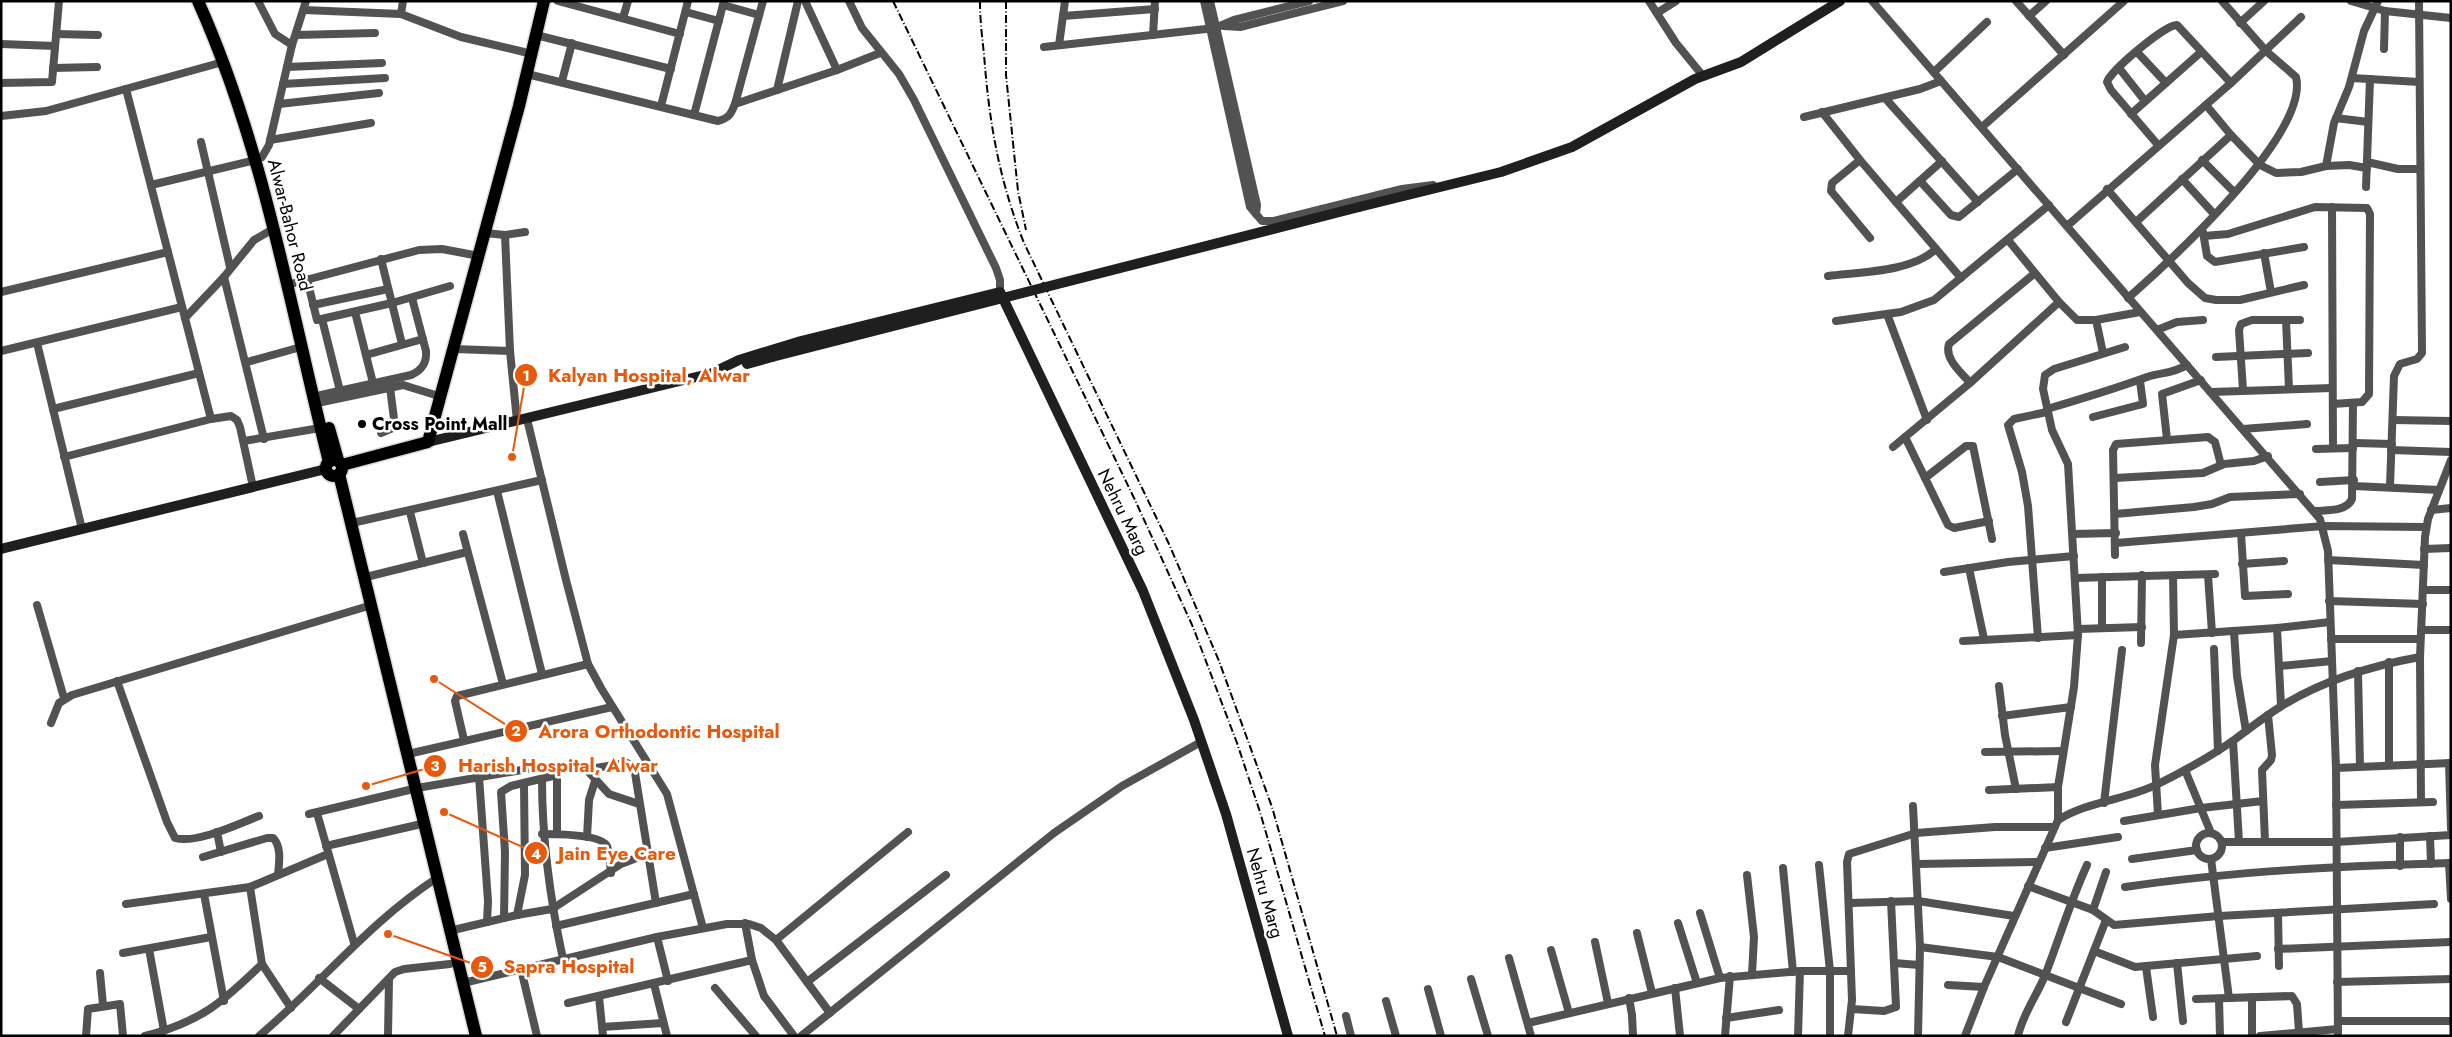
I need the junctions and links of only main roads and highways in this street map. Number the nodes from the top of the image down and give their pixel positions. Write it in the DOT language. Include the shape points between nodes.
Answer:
graph roads {
  1 [pos="198,1"];
  2 [pos="205,1"];
  3 [pos="539,2"];
  4 [pos="259,158"];
  5 [pos="497,173"];
  6 [pos="475,256"];
  7 [pos="290,284"];
  8 [pos="438,396"];
  9 [pos="335,468"];
  10 [pos="413,789"];
  11 [pos="434,880"];
  12 [pos="468,1036"];
  13 [pos="476,1036"];
  1 -- 4 [label="main road, Alwar-Bahor Road"];
  2 -- 4 [label="main road, Alwar-Bahor Road" via="235,73"];
  3 -- 5 [label="main road" via="524,52"];
  3 -- 5 [label="main road" via="527,74"];
  4 -- 7 [label="main road, Alwar-Bahor Road"];
  4 -- 7 [label="main road, Alwar-Bahor Road" via="273,229"];
  5 -- 6 [label="main road"];
  5 -- 6 [label="main road" via="485,233"];
  6 -- 8 [label="main road"];
  6 -- 8 [label="main road" via="454,349"];
  7 -- 9 [label="main road, Alwar-Bahor Road" via="321,399"];
  7 -- 9 [label="main road, Alwar-Bahor Road" via="320,428"];
  8 -- 9 [label="main road" via="423,443"];
  9 -- 10 [label="main road" via="365,607"];
  9 -- 10 [label="main road" via="366,577 408,754"];
  10 -- 11 [label="main road"];
  10 -- 11 [label="main road" via="417,825"];
  11 -- 12 [label="main road"];
  11 -- 13 [label="main road"];
}
